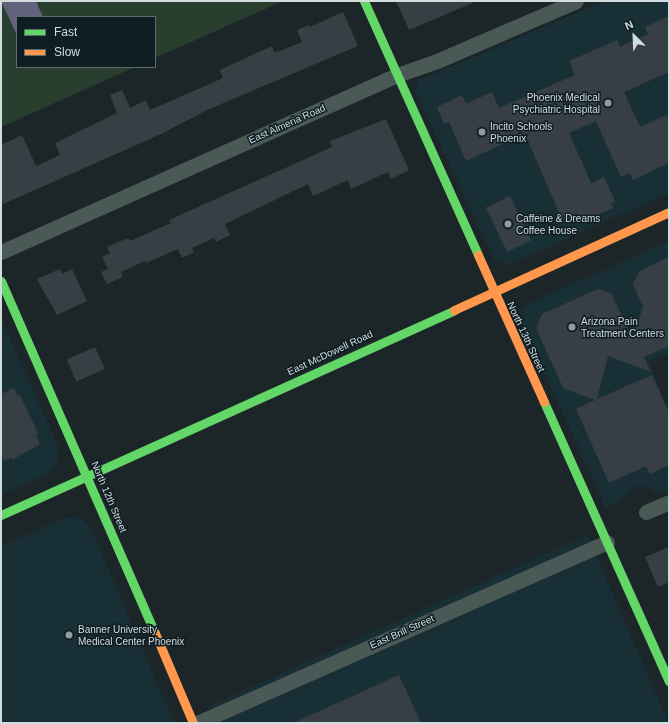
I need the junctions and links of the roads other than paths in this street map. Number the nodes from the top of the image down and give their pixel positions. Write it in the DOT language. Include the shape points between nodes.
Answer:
graph roads {
  1 [pos="364,1"];
  2 [pos="576,1"];
  3 [pos="397,75"];
  4 [pos="669,212"];
  5 [pos="1,252"];
  6 [pos="1,281"];
  7 [pos="493,290"];
  8 [pos="88,476"];
  9 [pos="669,502"];
  10 [pos="646,512"];
  11 [pos="1,515"];
  12 [pos="607,542"];
  13 [pos="669,681"];
  14 [pos="193,723"];
  15 [pos="197,723"];
  1 -- 3 [label="street, North 13th Street"];
  2 -- 3 [label="street, East Almeria Road" via="437,61"];
  3 -- 5 [label="street, East Almeria Road"];
  3 -- 7 [label="street, North 13th Street"];
  4 -- 7 [label="street, East McDowell Road"];
  6 -- 8 [label="street, North 12th Street"];
  7 -- 8 [label="street, East McDowell Road"];
  7 -- 12 [label="street, North 13th Street"];
  8 -- 11 [label="street, East McDowell Road"];
  8 -- 14 [label="street, North 12th Street"];
  9 -- 10 [label="street"];
  12 -- 13 [label="street, North 13th Street"];
  12 -- 15 [label="street, East Brill Street"];
}
